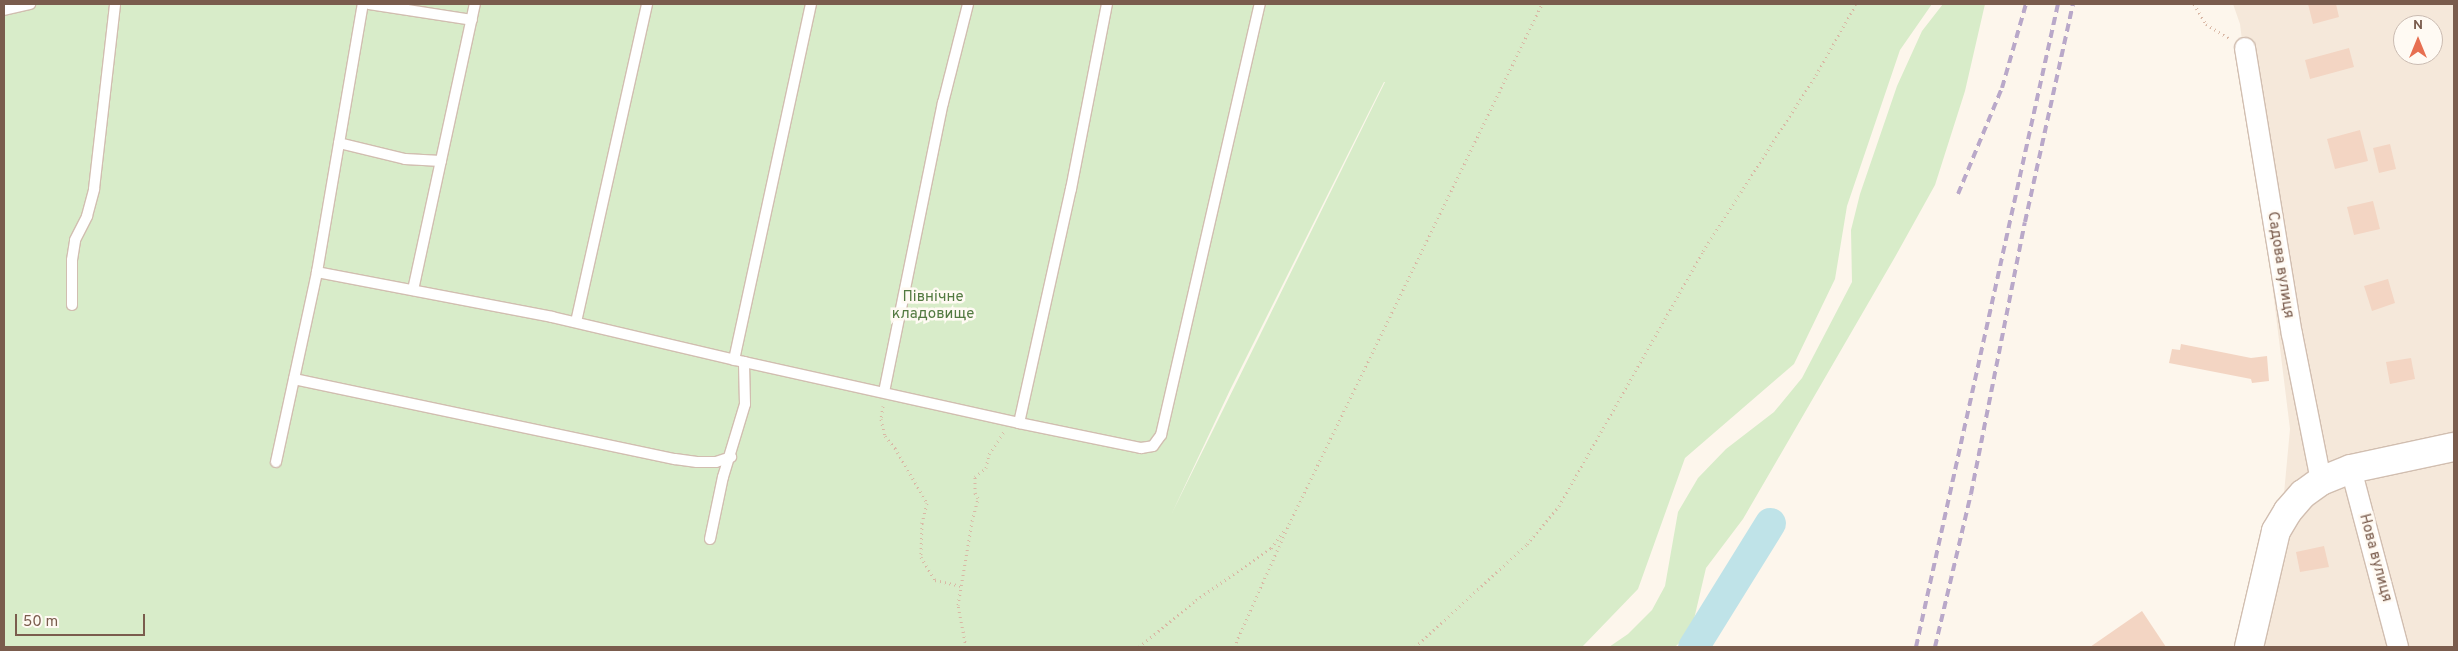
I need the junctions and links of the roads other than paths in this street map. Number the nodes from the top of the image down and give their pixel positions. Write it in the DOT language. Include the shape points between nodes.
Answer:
graph roads {
  1 [pos="30,4"];
  2 [pos="115,4"];
  3 [pos="363,4"];
  4 [pos="369,4"];
  5 [pos="475,4"];
  6 [pos="647,4"];
  7 [pos="811,4"];
  8 [pos="968,4"];
  9 [pos="1107,4"];
  10 [pos="1260,4"];
  11 [pos="4,10"];
  12 [pos="472,20"];
  13 [pos="2246,48"];
  14 [pos="339,143"];
  15 [pos="441,161"];
  16 [pos="317,272"];
  17 [pos="413,290"];
  18 [pos="72,305"];
  19 [pos="576,322"];
  20 [pos="739,361"];
  21 [pos="294,379"];
  22 [pos="884,392"];
  23 [pos="1019,423"];
  24 [pos="2454,447"];
  25 [pos="731,457"];
  26 [pos="276,462"];
  27 [pos="2351,470"];
  28 [pos="2321,481"];
  29 [pos="710,539"];
  30 [pos="2249,647"];
  31 [pos="2398,647"];
  1 -- 11 [label="lane"];
  2 -- 18 [label="lane" via="94,188 87,216 75,240 72,260"];
  3 -- 14 [label="lane"];
  4 -- 12 [label="lane"];
  5 -- 12 [label="lane"];
  6 -- 19 [label="lane"];
  7 -- 20 [label="lane"];
  8 -- 22 [label="lane" via="943,103"];
  9 -- 23 [label="lane" via="1071,189"];
  10 -- 23 [label="lane" via="1161,435 1153,446 1141,448"];
  12 -- 15 [label="lane"];
  13 -- 28 [label="street, Садова вулиця" via="2292,334"];
  14 -- 15 [label="lane" via="405,158"];
  14 -- 16 [label="lane"];
  15 -- 17 [label="lane"];
  16 -- 17 [label="lane"];
  16 -- 21 [label="lane"];
  17 -- 19 [label="lane"];
  19 -- 20 [label="lane"];
  20 -- 22 [label="lane"];
  20 -- 25 [label="lane" via="745,404"];
  21 -- 25 [label="lane" via="675,459 716,462"];
  21 -- 26 [label="lane"];
  22 -- 23 [label="lane"];
  24 -- 27 [label="street"];
  25 -- 29 [label="lane" via="723,477"];
  27 -- 28 [label="street"];
  27 -- 31 [label="street, Нова вулиця"];
  28 -- 30 [label="street" via="2303,494 2276,532"];
}
